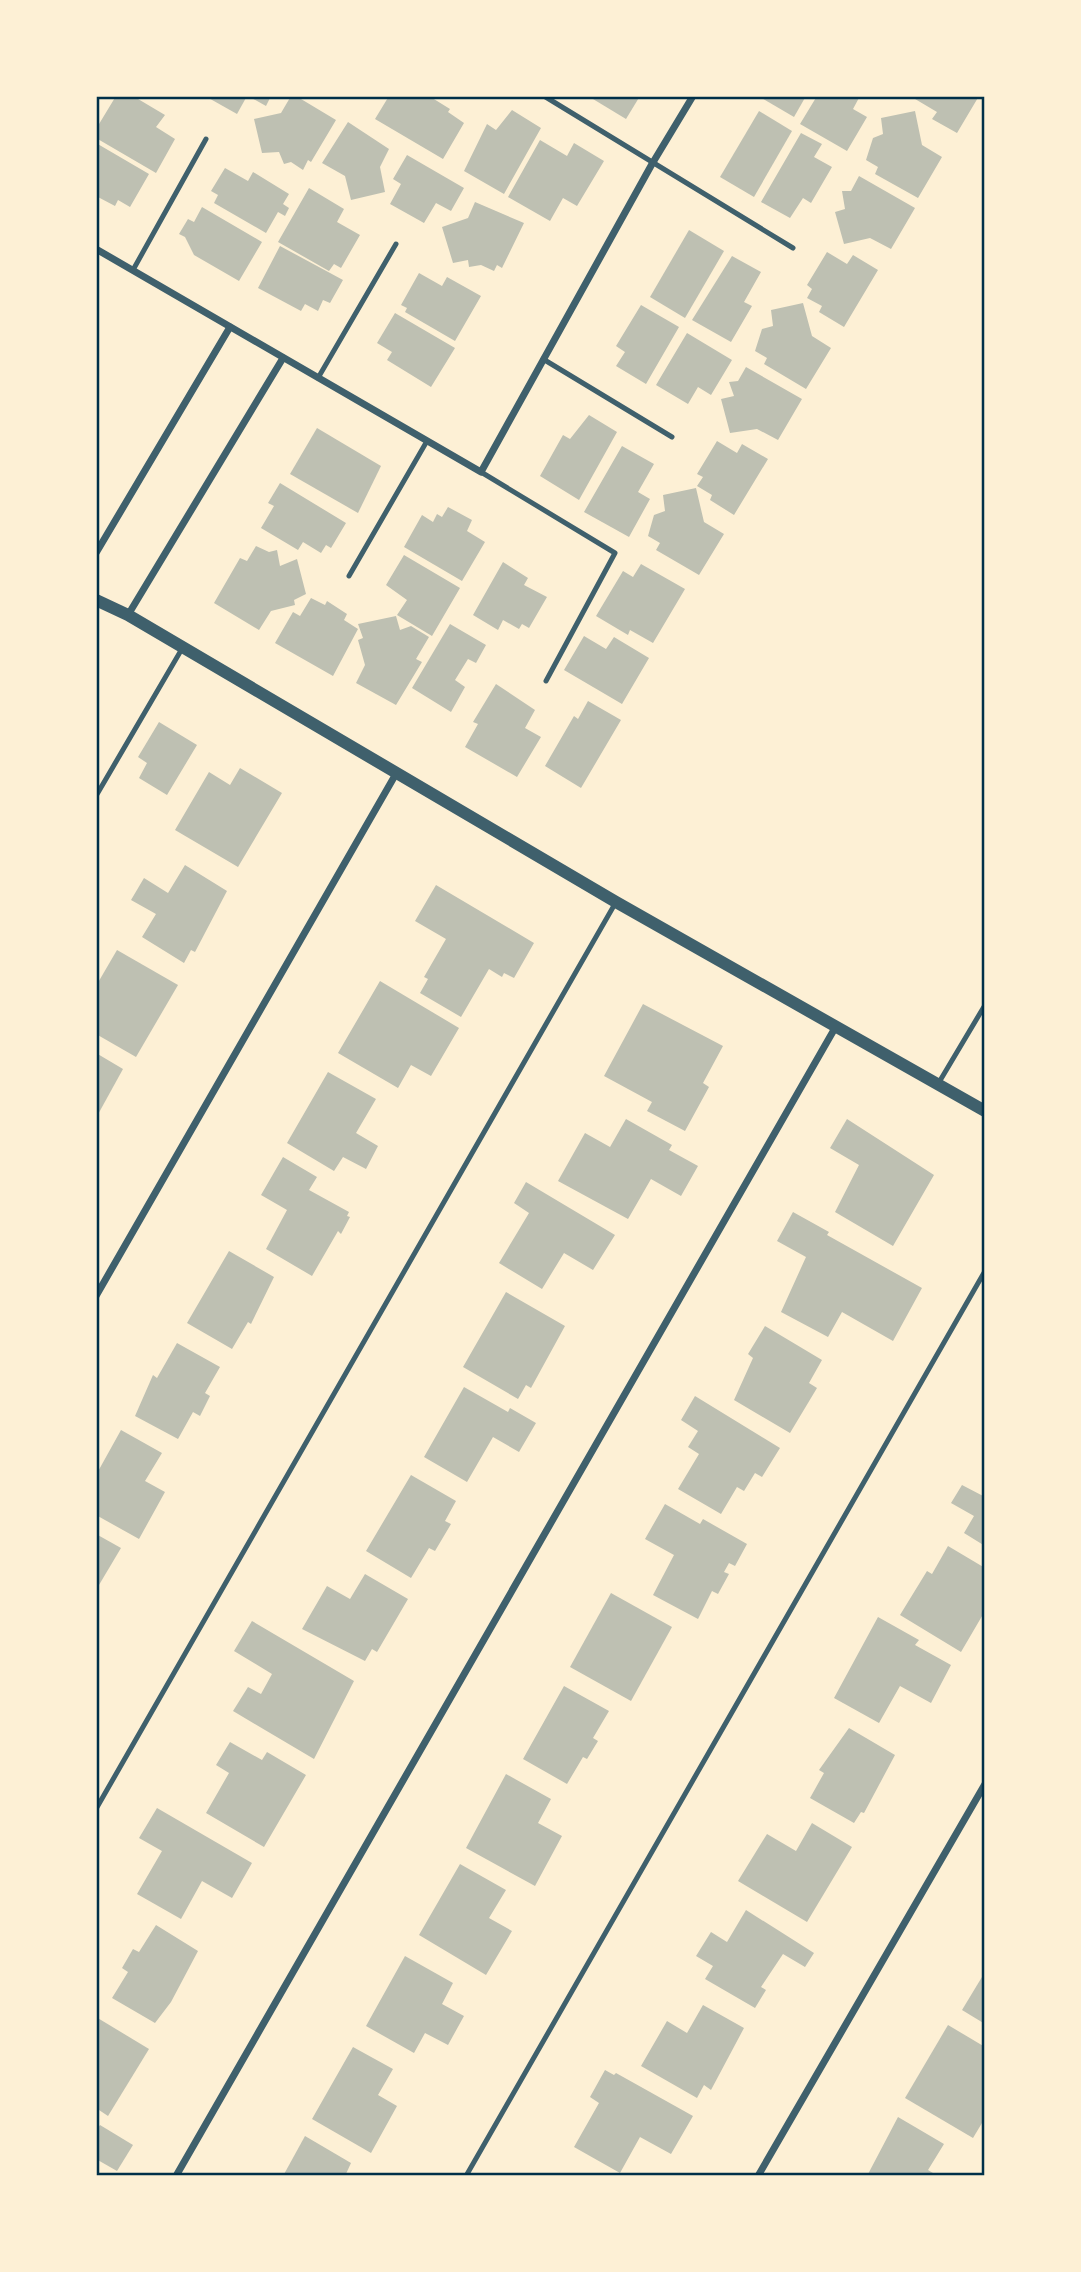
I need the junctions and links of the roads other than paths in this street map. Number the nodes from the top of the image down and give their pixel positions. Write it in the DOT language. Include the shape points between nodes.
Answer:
graph roads {
  1 [pos="544,96"];
  2 [pos="693,96"];
  3 [pos="206,139"];
  4 [pos="652,164"];
  5 [pos="396,244"];
  6 [pos="793,248"];
  7 [pos="96,249"];
  8 [pos="133,270"];
  9 [pos="230,327"];
  10 [pos="283,358"];
  11 [pos="543,359"];
  12 [pos="318,378"];
  13 [pos="672,438"];
  14 [pos="427,440"];
  15 [pos="481,472"];
  16 [pos="96,553"];
  17 [pos="349,576"];
  18 [pos="96,600"];
  19 [pos="128,615"];
  20 [pos="183,647"];
  21 [pos="546,681"];
  22 [pos="397,771"];
  23 [pos="96,796"];
  24 [pos="617,902"];
  25 [pos="985,1005"];
  26 [pos="835,1028"];
  27 [pos="937,1085"];
  28 [pos="985,1111"];
  29 [pos="985,1271"];
  30 [pos="96,1296"];
  31 [pos="985,1784"];
  32 [pos="96,1808"];
  33 [pos="176,2176"];
  34 [pos="466,2176"];
  35 [pos="758,2176"];
  1 -- 4 [label="lane"];
  2 -- 4 [label="street"];
  3 -- 8 [label="lane"];
  4 -- 6 [label="lane"];
  4 -- 11 [label="street"];
  5 -- 12 [label="lane"];
  7 -- 8 [label="street"];
  8 -- 9 [label="street"];
  9 -- 10 [label="street"];
  9 -- 16 [label="street"];
  10 -- 12 [label="street"];
  10 -- 19 [label="street"];
  11 -- 13 [label="lane"];
  11 -- 15 [label="street"];
  12 -- 14 [label="street"];
  14 -- 15 [label="street"];
  14 -- 17 [label="lane"];
  15 -- 21 [label="lane" via="615,553"];
  18 -- 19 [label="street"];
  19 -- 20 [label="street"];
  20 -- 22 [label="street"];
  20 -- 23 [label="lane"];
  22 -- 24 [label="street"];
  22 -- 30 [label="street"];
  24 -- 26 [label="street"];
  24 -- 32 [label="lane"];
  25 -- 27 [label="lane"];
  26 -- 27 [label="street"];
  26 -- 33 [label="street"];
  27 -- 28 [label="street"];
  29 -- 34 [label="lane"];
  31 -- 35 [label="street"];
}
